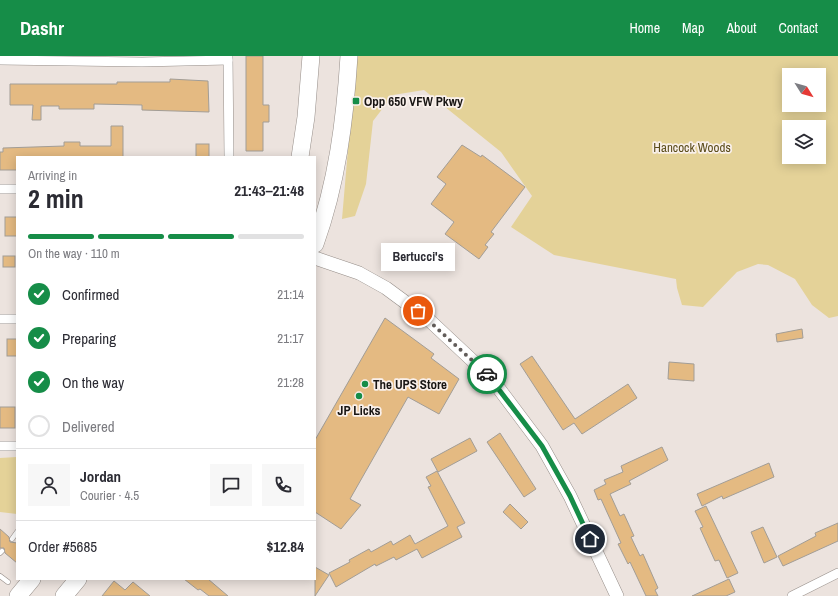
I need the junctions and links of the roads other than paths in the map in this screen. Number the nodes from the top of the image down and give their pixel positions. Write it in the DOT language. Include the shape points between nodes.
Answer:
graph roads {
  1 [pos="311,56"];
  2 [pos="349,56"];
  3 [pos="228,58"];
  4 [pos="0,60"];
  5 [pos="230,156"];
  6 [pos="300,156"];
  7 [pos="0,189"];
  8 [pos="16,189"];
  9 [pos="316,241"];
  10 [pos="316,258"];
  11 [pos="0,319"];
  12 [pos="16,319"];
  13 [pos="0,446"];
  14 [pos="16,446"];
  15 [pos="16,533"];
  16 [pos="12,539"];
  17 [pos="838,573"];
  18 [pos="0,576"];
  19 [pos="31,580"];
  20 [pos="77,580"];
  21 [pos="8,582"];
  22 [pos="18,596"];
  23 [pos="64,596"];
  24 [pos="617,596"];
  25 [pos="792,596"];
  1 -- 6 [label="highway"];
  2 -- 9 [label="highway" via="339,153"];
  3 -- 4 [label="street" via="142,62"];
  3 -- 5 [label="street"];
  7 -- 8 [label="street"];
  10 -- 24 [label="main road" via="359,273 386,288 428,319 491,378 542,446 570,496"];
  11 -- 12 [label="street"];
  13 -- 14 [label="street"];
  15 -- 16 [label="lane"];
  17 -- 25 [label="street"];
  18 -- 21 [label="lane"];
  19 -- 22 [label="highway"];
  20 -- 23 [label="highway"];
}
